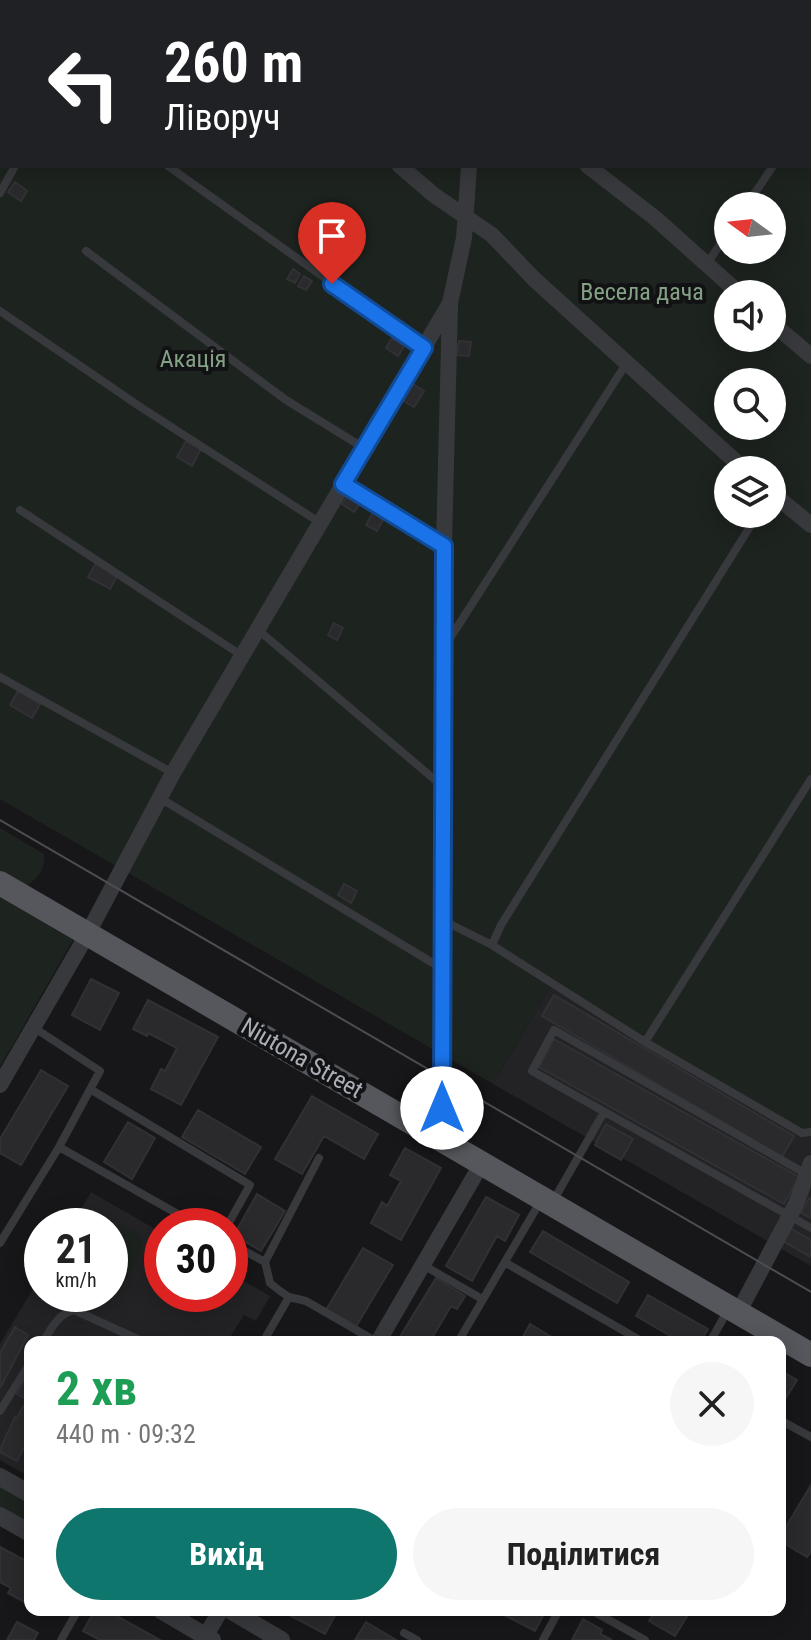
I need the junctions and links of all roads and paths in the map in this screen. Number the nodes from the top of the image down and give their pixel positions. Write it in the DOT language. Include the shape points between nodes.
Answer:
graph roads {
  1 [pos="14,168"];
  2 [pos="171,168"];
  3 [pos="402,168"];
  4 [pos="469,168"];
  5 [pos="595,168"];
  6 [pos="772,168"];
  7 [pos="755,192"];
  8 [pos="0,193"];
  9 [pos="466,217"];
  10 [pos="86,251"];
  11 [pos="714,253"];
  12 [pos="707,264"];
  13 [pos="725,280"];
  14 [pos="450,303"];
  15 [pos="0,311"];
  16 [pos="786,334"];
  17 [pos="424,348"];
  18 [pos="810,354"];
  19 [pos="626,364"];
  20 [pos="364,448"];
  21 [pos="729,456"];
  22 [pos="343,484"];
  23 [pos="786,504"];
  24 [pos="20,510"];
  25 [pos="319,522"];
  26 [pos="811,525"];
  27 [pos="749,528"];
  28 [pos="444,546"];
  29 [pos="257,629"];
  30 [pos="442,650"];
  31 [pos="241,655"];
  32 [pos="0,677"];
  33 [pos="173,773"];
  34 [pos="811,779"];
  35 [pos="442,786"];
  36 [pos="160,798"];
  37 [pos="0,883"];
  38 [pos="442,919"];
  39 [pos="88,933"];
  40 [pos="492,945"];
  41 [pos="442,968"];
  42 [pos="33,1027"];
  43 [pos="645,1042"];
  44 [pos="0,1085"];
  45 [pos="90,1089"];
  46 [pos="604,1112"];
  47 [pos="811,1132"];
  48 [pos="442,1140"];
  49 [pos="59,1147"];
  50 [pos="319,1158"];
  51 [pos="482,1163"];
  52 [pos="810,1172"];
  53 [pos="547,1201"];
  54 [pos="167,1208"];
  55 [pos="237,1208"];
  56 [pos="790,1216"];
  57 [pos="811,1228"];
  58 [pos="0,1243"];
  59 [pos="248,1253"];
  60 [pos="265,1262"];
  61 [pos="506,1263"];
  62 [pos="423,1265"];
  63 [pos="289,1297"];
  64 [pos="482,1299"];
  65 [pos="734,1310"];
  66 [pos="47,1336"];
  67 [pos="130,1336"];
  68 [pos="266,1336"];
  69 [pos="367,1336"];
  70 [pos="381,1336"];
  71 [pos="461,1336"];
  72 [pos="633,1336"];
  73 [pos="714,1336"];
  74 [pos="778,1336"];
  75 [pos="786,1340"];
  76 [pos="811,1355"];
  77 [pos="24,1373"];
  78 [pos="0,1411"];
  79 [pos="786,1423"];
  80 [pos="811,1437"];
  81 [pos="0,1477"];
  82 [pos="24,1491"];
  83 [pos="0,1516"];
  84 [pos="24,1530"];
  85 [pos="75,1616"];
  86 [pos="171,1616"];
  87 [pos="218,1616"];
  88 [pos="240,1616"];
  89 [pos="556,1616"];
  90 [pos="602,1616"];
  91 [pos="404,1633"];
  92 [pos="207,1639"];
  93 [pos="61,1640"];
  94 [pos="281,1640"];
  95 [pos="417,1640"];
  96 [pos="543,1640"];
  97 [pos="645,1640"];
  1 -- 8 [label="lane"];
  2 -- 17 [label="lane"];
  3 -- 9 [label="street"];
  4 -- 9 [label="street"];
  5 -- 12 [label="street"];
  6 -- 7 [label="lane"];
  9 -- 14 [label="street"];
  9 -- 19 [label="street" via="492,235"];
  10 -- 20 [label="lane" via="286,400"];
  11 -- 12 [label="lane"];
  12 -- 13 [label="street"];
  14 -- 17 [label="street"];
  14 -- 28 [label="street"];
  15 -- 25 [label="lane"];
  16 -- 18 [label="street"];
  17 -- 20 [label="street"];
  19 -- 21 [label="street"];
  19 -- 30 [label="lane"];
  20 -- 22 [label="street"];
  22 -- 25 [label="street"];
  22 -- 28 [label="lane"];
  23 -- 26 [label="street"];
  24 -- 31 [label="lane"];
  25 -- 29 [label="street"];
  27 -- 40 [label="lane"];
  28 -- 30 [label="street"];
  29 -- 31 [label="street"];
  29 -- 35 [label="lane"];
  30 -- 35 [label="street"];
  31 -- 33 [label="street"];
  32 -- 33 [label="lane"];
  33 -- 36 [label="street"];
  34 -- 43 [label="lane"];
  35 -- 38 [label="street"];
  36 -- 39 [label="street"];
  36 -- 41 [label="lane"];
  37 -- 39 [label="main road, Niutona Street"];
  38 -- 40 [label="lane"];
  38 -- 41 [label="street"];
  39 -- 42 [label="street"];
  39 -- 48 [label="main road, Niutona Street"];
  40 -- 43 [label="lane"];
  41 -- 48 [label="street"];
  42 -- 44 [label="street"];
  42 -- 45 [label="lane" via="100,1071"];
  43 -- 47 [label="lane" via="802,1133"];
  45 -- 49 [label="lane"];
  45 -- 55 [label="lane" via="250,1185"];
  46 -- 52 [label="lane" via="532,1071 554,1030"];
  46 -- 53 [label="lane"];
  46 -- 56 [label="lane"];
  48 -- 51 [label="main road, Niutona Street"];
  49 -- 54 [label="lane"];
  49 -- 58 [label="lane"];
  50 -- 60 [label="lane"];
  51 -- 53 [label="main road, Niutona Street"];
  51 -- 62 [label="street"];
  52 -- 56 [label="street"];
  53 -- 61 [label="lane"];
  53 -- 65 [label="main road, Niutona Street"];
  56 -- 57 [label="lane"];
  56 -- 65 [label="street"];
  59 -- 60 [label="lane"];
  60 -- 63 [label="lane" via="270,1283"];
  61 -- 64 [label="lane"];
  61 -- 72 [label="lane"];
  62 -- 64 [label="lane"];
  62 -- 70 [label="street"];
  63 -- 68 [label="lane"];
  63 -- 69 [label="lane" via="306,1301"];
  64 -- 71 [label="lane"];
  65 -- 73 [label="lane"];
  65 -- 74 [label="main road, Niutona Street"];
  66 -- 67 [label="lane" via="70,1310"];
  75 -- 76 [label="main road, Niutona Street"];
  77 -- 78 [label="lane"];
  79 -- 80 [label="lane"];
  81 -- 82 [label="street"];
  83 -- 84 [label="street"];
  85 -- 93 [label="lane"];
  86 -- 92 [label="street"];
  87 -- 92 [label="street"];
  88 -- 94 [label="street"];
  89 -- 96 [label="lane"];
  90 -- 97 [label="lane"];
  91 -- 95 [label="lane"];
}
